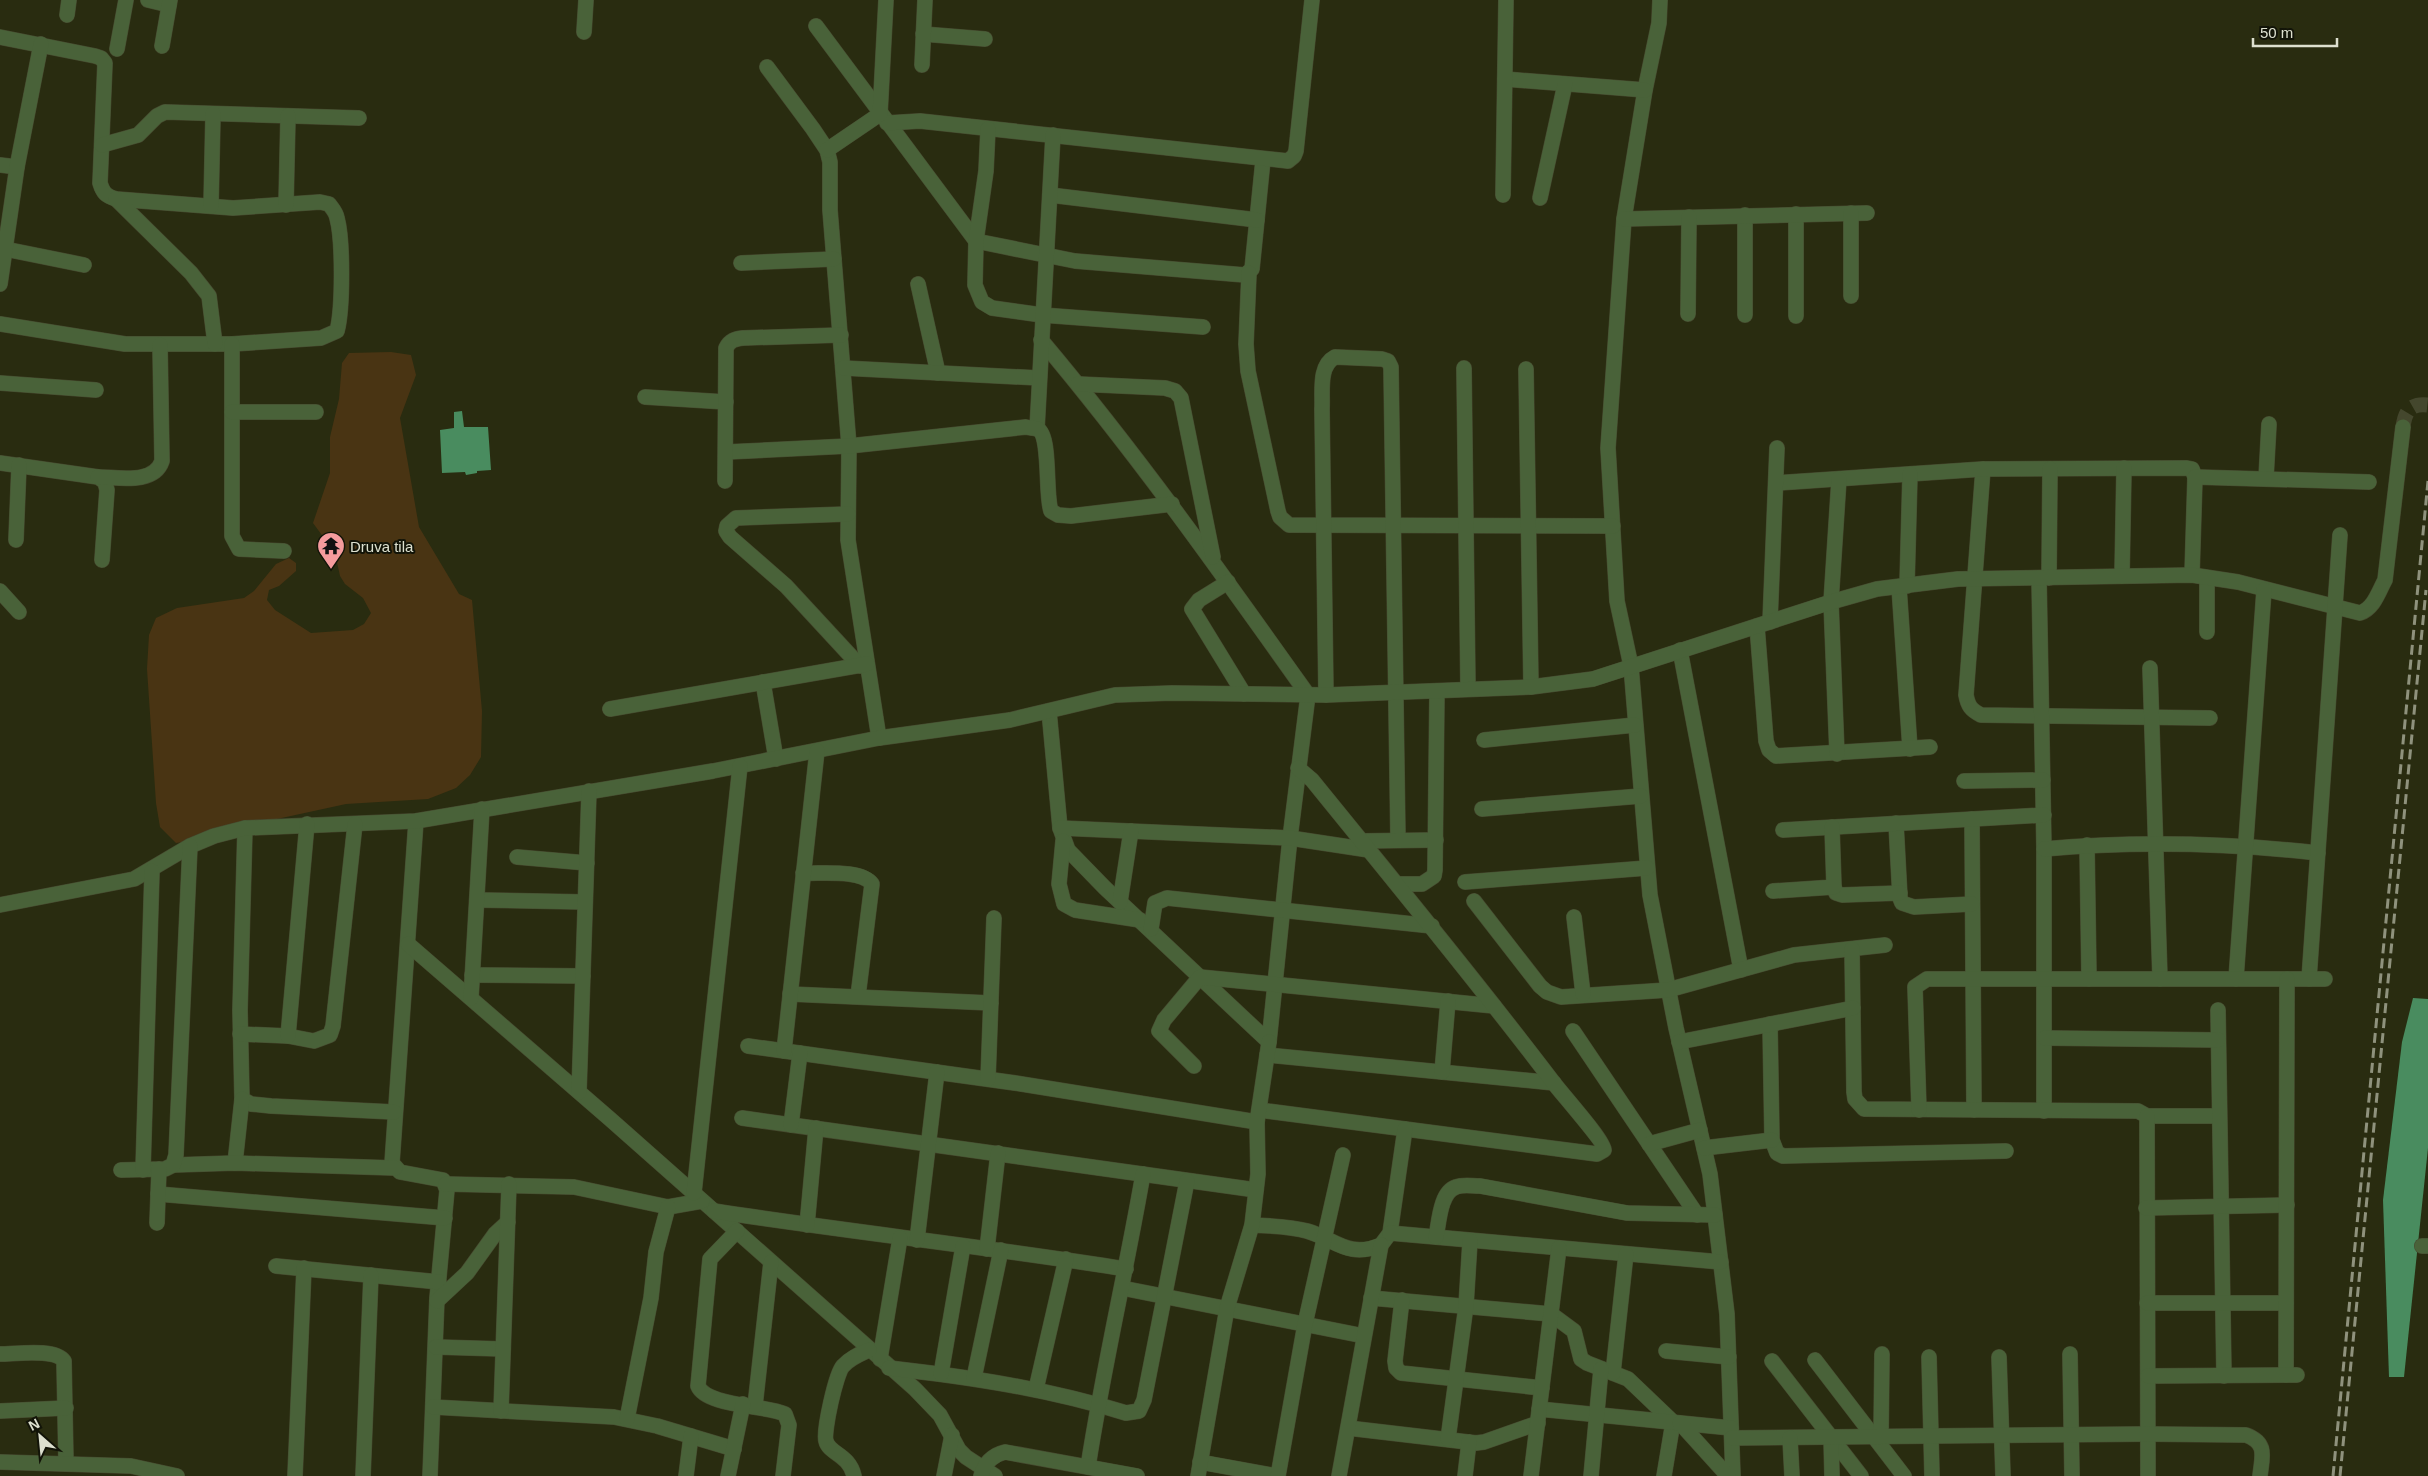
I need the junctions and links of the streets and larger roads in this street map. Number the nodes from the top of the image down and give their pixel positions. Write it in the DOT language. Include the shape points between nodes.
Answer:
graph roads {
  1 [pos="126,0"];
  2 [pos="148,0"];
  3 [pos="586,0"];
  4 [pos="886,0"];
  5 [pos="925,0"];
  6 [pos="1312,0"];
  7 [pos="1506,0"];
  8 [pos="1660,0"];
  9 [pos="169,2"];
  10 [pos="816,26"];
  11 [pos="584,32"];
  12 [pos="923,34"];
  13 [pos="0,37"];
  14 [pos="985,39"];
  15 [pos="40,44"];
  16 [pos="162,46"];
  17 [pos="117,49"];
  18 [pos="922,65"];
  19 [pos="767,67"];
  20 [pos="1505,79"];
  21 [pos="1565,84"];
  22 [pos="1645,90"];
  23 [pos="213,114"];
  24 [pos="288,116"];
  25 [pos="359,118"];
  26 [pos="884,119"];
  27 [pos="988,129"];
  28 [pos="1053,136"];
  29 [pos="102,145"];
  30 [pos="827,150"];
  31 [pos="1263,160"];
  32 [pos="0,165"];
  33 [pos="17,167"];
  34 [pos="1050,195"];
  35 [pos="1503,195"];
  36 [pos="1540,198"];
  37 [pos="116,199"];
  38 [pos="286,205"];
  39 [pos="211,206"];
  40 [pos="1867,212"];
  41 [pos="1851,213"];
  42 [pos="1796,214"];
  43 [pos="1745,216"];
  44 [pos="1689,217"];
  45 [pos="1624,219"];
  46 [pos="1257,220"];
  47 [pos="976,241"];
  48 [pos="5,249"];
  49 [pos="1047,256"];
  50 [pos="834,259"];
  51 [pos="741,263"];
  52 [pos="84,264"];
  53 [pos="1249,273"];
  54 [pos="0,284"];
  55 [pos="918,284"];
  56 [pos="1851,296"];
  57 [pos="1688,314"];
  58 [pos="1042,315"];
  59 [pos="1745,315"];
  60 [pos="1796,316"];
  61 [pos="0,324"];
  62 [pos="1203,327"];
  63 [pos="841,335"];
  64 [pos="1041,340"];
  65 [pos="215,344"];
  66 [pos="232,344"];
  67 [pos="160,345"];
  68 [pos="843,368"];
  69 [pos="1464,368"];
  70 [pos="1526,369"];
  71 [pos="938,373"];
  72 [pos="1039,378"];
  73 [pos="0,383"];
  74 [pos="1078,384"];
  75 [pos="96,390"];
  76 [pos="645,397"];
  77 [pos="726,402"];
  78 [pos="232,412"];
  79 [pos="316,412"];
  80 [pos="2269,424"];
  81 [pos="2403,427"];
  82 [pos="1037,429"];
  83 [pos="849,446"];
  84 [pos="1778,448"];
  85 [pos="726,452"];
  86 [pos="0,463"];
  87 [pos="19,465"];
  88 [pos="2124,468"];
  89 [pos="1983,469"];
  90 [pos="2050,469"];
  91 [pos="1910,474"];
  92 [pos="98,477"];
  93 [pos="2195,477"];
  94 [pos="2266,478"];
  95 [pos="1839,479"];
  96 [pos="725,481"];
  97 [pos="2368,482"];
  98 [pos="1776,483"];
  99 [pos="1172,504"];
  100 [pos="848,514"];
  101 [pos="1323,525"];
  102 [pos="1394,525"];
  103 [pos="1466,525"];
  104 [pos="1529,526"];
  105 [pos="1613,526"];
  106 [pos="2340,535"];
  107 [pos="16,540"];
  108 [pos="284,551"];
  109 [pos="102,560"];
  110 [pos="1213,561"];
  111 [pos="2122,576"];
  112 [pos="2199,577"];
  113 [pos="2044,578"];
  114 [pos="1975,579"];
  115 [pos="1228,582"];
  116 [pos="1903,586"];
  117 [pos="2264,590"];
  118 [pos="0,591"];
  119 [pos="1832,602"];
  120 [pos="2335,606"];
  121 [pos="18,612"];
  122 [pos="1763,624"];
  123 [pos="2207,632"];
  124 [pos="1680,650"];
  125 [pos="863,665"];
  126 [pos="1631,666"];
  127 [pos="2150,668"];
  128 [pos="763,682"];
  129 [pos="1531,687"];
  130 [pos="1468,689"];
  131 [pos="1437,691"];
  132 [pos="1398,692"];
  133 [pos="1244,694"];
  134 [pos="1308,695"];
  135 [pos="1326,695"];
  136 [pos="610,708"];
  137 [pos="1049,711"];
  138 [pos="2042,716"];
  139 [pos="2152,718"];
  140 [pos="2210,718"];
  141 [pos="1636,725"];
  142 [pos="879,738"];
  143 [pos="1484,740"];
  144 [pos="1930,747"];
  145 [pos="1910,749"];
  146 [pos="817,751"];
  147 [pos="1838,754"];
  148 [pos="776,759"];
  149 [pos="740,766"];
  150 [pos="1298,768"];
  151 [pos="2043,780"];
  152 [pos="1964,781"];
  153 [pos="589,791"];
  154 [pos="1641,796"];
  155 [pos="482,809"];
  156 [pos="1482,809"];
  157 [pos="2044,815"];
  158 [pos="1972,819"];
  159 [pos="416,821"];
  160 [pos="1896,823"];
  161 [pos="307,824"];
  162 [pos="355,824"];
  163 [pos="1832,827"];
  164 [pos="245,828"];
  165 [pos="1783,830"];
  166 [pos="1131,831"];
  167 [pos="1062,834"];
  168 [pos="1290,838"];
  169 [pos="1398,840"];
  170 [pos="1436,840"];
  171 [pos="1365,845"];
  172 [pos="2087,845"];
  173 [pos="2156,845"];
  174 [pos="2246,845"];
  175 [pos="190,846"];
  176 [pos="2044,849"];
  177 [pos="2318,852"];
  178 [pos="517,857"];
  179 [pos="587,863"];
  180 [pos="1647,868"];
  181 [pos="152,871"];
  182 [pos="803,873"];
  183 [pos="1465,882"];
  184 [pos="1398,884"];
  185 [pos="1834,887"];
  186 [pos="1773,891"];
  187 [pos="1900,893"];
  188 [pos="476,900"];
  189 [pos="1474,901"];
  190 [pos="585,902"];
  191 [pos="1120,902"];
  192 [pos="1972,904"];
  193 [pos="0,905"];
  194 [pos="1283,909"];
  195 [pos="1574,917"];
  196 [pos="994,918"];
  197 [pos="1146,925"];
  198 [pos="1432,926"];
  199 [pos="408,944"];
  200 [pos="1885,945"];
  201 [pos="1852,949"];
  202 [pos="1741,970"];
  203 [pos="472,975"];
  204 [pos="583,976"];
  205 [pos="1200,977"];
  206 [pos="1972,980"];
  207 [pos="2045,980"];
  208 [pos="2089,980"];
  209 [pos="2160,980"];
  210 [pos="2236,980"];
  211 [pos="2287,980"];
  212 [pos="2309,980"];
  213 [pos="2325,980"];
  214 [pos="1275,982"];
  215 [pos="1668,990"];
  216 [pos="790,994"];
  217 [pos="1583,994"];
  218 [pos="858,996"];
  219 [pos="471,998"];
  220 [pos="1448,1001"];
  221 [pos="991,1003"];
  222 [pos="1494,1006"];
  223 [pos="1853,1008"];
  224 [pos="2218,1010"];
  225 [pos="1770,1024"];
  226 [pos="1573,1031"];
  227 [pos="240,1034"];
  228 [pos="288,1036"];
  229 [pos="2044,1038"];
  230 [pos="2218,1040"];
  231 [pos="1679,1042"];
  232 [pos="748,1046"];
  233 [pos="1268,1049"];
  234 [pos="784,1051"];
  235 [pos="800,1054"];
  236 [pos="1194,1066"];
  237 [pos="937,1072"];
  238 [pos="1442,1072"];
  239 [pos="988,1079"];
  240 [pos="1554,1083"];
  241 [pos="579,1092"];
  242 [pos="242,1099"];
  243 [pos="1919,1110"];
  244 [pos="1974,1110"];
  245 [pos="2044,1111"];
  246 [pos="394,1112"];
  247 [pos="1258,1116"];
  248 [pos="2147,1116"];
  249 [pos="2219,1116"];
  250 [pos="742,1118"];
  251 [pos="791,1125"];
  252 [pos="816,1128"];
  253 [pos="1405,1129"];
  254 [pos="1700,1130"];
  255 [pos="1772,1140"];
  256 [pos="928,1144"];
  257 [pos="1649,1144"];
  258 [pos="1704,1148"];
  259 [pos="2006,1151"];
  260 [pos="998,1153"];
  261 [pos="1343,1155"];
  262 [pos="235,1163"];
  263 [pos="166,1167"];
  264 [pos="394,1168"];
  265 [pos="121,1170"];
  266 [pos="142,1170"];
  267 [pos="1143,1174"];
  268 [pos="1187,1181"];
  269 [pos="446,1184"];
  270 [pos="509,1184"];
  271 [pos="1256,1190"];
  272 [pos="158,1194"];
  273 [pos="703,1201"];
  274 [pos="2286,1205"];
  275 [pos="2221,1206"];
  276 [pos="668,1207"];
  277 [pos="2146,1208"];
  278 [pos="1697,1214"];
  279 [pos="1715,1215"];
  280 [pos="444,1218"];
  281 [pos="508,1222"];
  282 [pos="156,1223"];
  283 [pos="1252,1224"];
  284 [pos="807,1225"];
  285 [pos="736,1231"];
  286 [pos="1436,1237"];
  287 [pos="900,1238"];
  288 [pos="1323,1239"];
  289 [pos="1385,1239"];
  290 [pos="917,1240"];
  291 [pos="1470,1241"];
  292 [pos="963,1246"];
  293 [pos="1559,1248"];
  294 [pos="994,1250"];
  295 [pos="1626,1254"];
  296 [pos="1066,1259"];
  297 [pos="771,1262"];
  298 [pos="1721,1262"];
  299 [pos="276,1266"];
  300 [pos="304,1268"];
  301 [pos="1126,1269"];
  302 [pos="371,1275"];
  303 [pos="439,1282"];
  304 [pos="1122,1288"];
  305 [pos="1164,1296"];
  306 [pos="1372,1298"];
  307 [pos="1402,1300"];
  308 [pos="437,1301"];
  309 [pos="2147,1303"];
  310 [pos="2223,1303"];
  311 [pos="2286,1303"];
  312 [pos="1466,1306"];
  313 [pos="1227,1308"];
  314 [pos="1551,1314"];
  315 [pos="1305,1324"];
  316 [pos="1364,1336"];
  317 [pos="436,1347"];
  318 [pos="503,1349"];
  319 [pos="1666,1351"];
  320 [pos="0,1354"];
  321 [pos="1882,1354"];
  322 [pos="2070,1354"];
  323 [pos="1729,1357"];
  324 [pos="1929,1357"];
  325 [pos="1999,1357"];
  326 [pos="880,1359"];
  327 [pos="1815,1360"];
  328 [pos="1772,1361"];
  329 [pos="1607,1371"];
  330 [pos="942,1374"];
  331 [pos="2148,1376"];
  332 [pos="2224,1376"];
  333 [pos="974,1378"];
  334 [pos="1456,1380"];
  335 [pos="1036,1388"];
  336 [pos="1542,1388"];
  337 [pos="1097,1404"];
  338 [pos="749,1405"];
  339 [pos="433,1407"];
  340 [pos="66,1408"];
  341 [pos="0,1411"];
  342 [pos="501,1411"];
  343 [pos="1597,1414"];
  344 [pos="1539,1416"];
  345 [pos="627,1419"];
  346 [pos="1676,1422"];
  347 [pos="1348,1428"];
  348 [pos="1732,1433"];
  349 [pos="2072,1434"];
  350 [pos="2148,1434"];
  351 [pos="2002,1435"];
  352 [pos="691,1436"];
  353 [pos="952,1436"];
  354 [pos="1931,1436"];
  355 [pos="1878,1437"];
  356 [pos="1790,1438"];
  357 [pos="1831,1438"];
  358 [pos="1448,1439"];
  359 [pos="1469,1442"];
  360 [pos="734,1449"];
  361 [pos="0,1462"];
  362 [pos="66,1463"];
  363 [pos="1088,1467"];
  364 [pos="43,1469"];
  365 [pos="1058,1469"];
  366 [pos="1199,1469"];
  367 [pos="108,1470"];
  368 [pos="986,1473"];
  369 [pos="1243,1473"];
  370 [pos="177,1476"];
  371 [pos="295,1476"];
  372 [pos="363,1476"];
  373 [pos="430,1476"];
  374 [pos="686,1476"];
  375 [pos="728,1476"];
  376 [pos="783,1476"];
  377 [pos="854,1476"];
  378 [pos="944,1476"];
  379 [pos="1137,1476"];
  380 [pos="1277,1476"];
  381 [pos="1339,1476"];
  382 [pos="1465,1476"];
  383 [pos="1531,1476"];
  384 [pos="1591,1476"];
  385 [pos="1664,1476"];
  386 [pos="1728,1476"];
  387 [pos="1733,1476"];
  388 [pos="1792,1476"];
  389 [pos="1832,1476"];
  390 [pos="1861,1476"];
  391 [pos="1904,1476"];
  392 [pos="1932,1476"];
  393 [pos="2003,1476"];
  394 [pos="2072,1476"];
  395 [pos="2148,1476"];
  396 [pos="2260,1476"];
  1 -- 17 [label="street"];
  2 -- 9 [label="street"];
  3 -- 11 [label="street"];
  4 -- 26 [label="street"];
  5 -- 12 [label="street"];
  6 -- 31 [label="street" via="1296,150 1288,161"];
  7 -- 20 [label="street"];
  8 -- 22 [label="street" via="1660,23"];
  9 -- 16 [label="street"];
  10 -- 26 [label="street"];
  12 -- 14 [label="street"];
  12 -- 18 [label="street"];
  13 -- 15 [label="street"];
  15 -- 29 [label="street" via="101,58 105,63"];
  15 -- 33 [label="street"];
  19 -- 30 [label="street"];
  20 -- 21 [label="street"];
  20 -- 35 [label="street"];
  21 -- 22 [label="street"];
  21 -- 36 [label="street"];
  22 -- 45 [label="street"];
  23 -- 24 [label="street"];
  23 -- 29 [label="street" via="165,112 156,116 138,135"];
  23 -- 39 [label="street"];
  24 -- 25 [label="street"];
  24 -- 38 [label="street"];
  26 -- 27 [label="street"];
  26 -- 30 [label="street"];
  26 -- 47 [label="street"];
  27 -- 28 [label="street"];
  27 -- 47 [label="street"];
  28 -- 31 [label="street"];
  28 -- 34 [label="street"];
  29 -- 37 [label="street" via="102,192"];
  30 -- 50 [label="street"];
  31 -- 46 [label="street"];
  32 -- 33 [label="street"];
  33 -- 48 [label="street"];
  34 -- 46 [label="street"];
  34 -- 49 [label="street"];
  37 -- 39 [label="street"];
  37 -- 65 [label="street" via="191,273 209,296"];
  38 -- 39 [label="street"];
  38 -- 66 [label="street" via="329,204 338,218 341,265 337,331 321,338"];
  40 -- 41 [label="street"];
  41 -- 42 [label="street"];
  41 -- 56 [label="street"];
  42 -- 43 [label="street"];
  42 -- 60 [label="street"];
  43 -- 44 [label="street"];
  43 -- 59 [label="street"];
  44 -- 45 [label="street"];
  44 -- 57 [label="street"];
  45 -- 105 [label="street" via="1608,448"];
  46 -- 53 [label="street"];
  47 -- 49 [label="street"];
  47 -- 58 [label="street" via="974,285 982,302 992,308"];
  48 -- 52 [label="street"];
  48 -- 54 [label="street"];
  49 -- 53 [label="street" via="1104,264 1239,275"];
  49 -- 58 [label="street"];
  50 -- 51 [label="street"];
  50 -- 63 [label="street"];
  53 -- 101 [label="street" via="1248,370 1280,518 1289,525"];
  55 -- 71 [label="street"];
  58 -- 62 [label="street"];
  58 -- 64 [label="street"];
  61 -- 67 [label="street" via="126,344"];
  63 -- 68 [label="street"];
  63 -- 77 [label="street" via="732,340 726,348"];
  64 -- 72 [label="street"];
  64 -- 74 [label="street"];
  65 -- 66 [label="street"];
  65 -- 67 [label="street"];
  66 -- 78 [label="street"];
  67 -- 92 [label="street" via="160,467 144,477"];
  68 -- 71 [label="street"];
  68 -- 83 [label="street"];
  69 -- 103 [label="street"];
  70 -- 104 [label="street"];
  71 -- 72 [label="street"];
  72 -- 82 [label="street"];
  73 -- 75 [label="street"];
  74 -- 99 [label="street"];
  74 -- 110 [label="street" via="1165,388 1181,398"];
  76 -- 77 [label="street"];
  77 -- 85 [label="street"];
  78 -- 79 [label="street"];
  78 -- 108 [label="street" via="234,543 238,549"];
  80 -- 94 [label="street"];
  81 -- 120 [label="street" via="2384,580 2367,611 2360,613"];
  82 -- 83 [label="street" via="1026,427"];
  82 -- 99 [label="street" via="1043,434 1045,445 1048,502 1051,511 1058,515"];
  83 -- 85 [label="street"];
  83 -- 100 [label="street"];
  84 -- 98 [label="street"];
  85 -- 96 [label="street"];
  86 -- 87 [label="street"];
  87 -- 92 [label="street"];
  87 -- 107 [label="street"];
  88 -- 90 [label="street"];
  88 -- 93 [label="street" via="2187,468 2192,469"];
  88 -- 111 [label="street"];
  89 -- 90 [label="street"];
  89 -- 91 [label="street"];
  89 -- 114 [label="street"];
  90 -- 113 [label="street"];
  91 -- 95 [label="street"];
  91 -- 116 [label="street"];
  92 -- 109 [label="street" via="105,482 107,490"];
  93 -- 94 [label="street"];
  93 -- 112 [label="street"];
  94 -- 97 [label="street"];
  95 -- 98 [label="street"];
  95 -- 119 [label="street"];
  98 -- 122 [label="street"];
  99 -- 110 [label="street"];
  100 -- 125 [label="street"];
  100 -- 125 [label="street" via="736,518 726,531 786,586"];
  101 -- 102 [label="street"];
  101 -- 102 [label="street" via="1324,369 1329,360 1335,358 1382,358 1388,360 1391,367"];
  101 -- 135 [label="street"];
  102 -- 103 [label="street"];
  102 -- 132 [label="street"];
  103 -- 104 [label="street"];
  103 -- 130 [label="street"];
  104 -- 105 [label="street"];
  104 -- 129 [label="street"];
  105 -- 126 [label="street" via="1617,601"];
  106 -- 120 [label="street"];
  110 -- 115 [label="street"];
  111 -- 112 [label="street"];
  111 -- 113 [label="street"];
  112 -- 117 [label="street" via="2238,582"];
  112 -- 123 [label="street"];
  113 -- 114 [label="street"];
  113 -- 138 [label="street"];
  114 -- 116 [label="street"];
  114 -- 138 [label="street" via="1967,704 1981,715"];
  115 -- 133 [label="street" via="1199,600 1192,609"];
  115 -- 134 [label="street"];
  116 -- 119 [label="street" via="1877,589"];
  116 -- 145 [label="street"];
  117 -- 120 [label="street"];
  117 -- 174 [label="street"];
  118 -- 121 [label="street"];
  119 -- 122 [label="street"];
  119 -- 147 [label="street"];
  120 -- 177 [label="street"];
  122 -- 124 [label="street"];
  122 -- 147 [label="street" via="1766,741 1769,750 1776,756 1785,757"];
  124 -- 126 [label="street"];
  124 -- 202 [label="street"];
  125 -- 128 [label="street"];
  125 -- 142 [label="street"];
  126 -- 129 [label="street" via="1593,679"];
  126 -- 141 [label="street"];
  127 -- 139 [label="street"];
  128 -- 136 [label="street"];
  128 -- 148 [label="street"];
  129 -- 130 [label="street"];
  130 -- 131 [label="street"];
  131 -- 132 [label="street"];
  131 -- 170 [label="street"];
  132 -- 135 [label="street"];
  132 -- 169 [label="street"];
  133 -- 134 [label="street"];
  133 -- 137 [label="street" via="1115,695"];
  134 -- 135 [label="street"];
  134 -- 150 [label="street"];
  137 -- 142 [label="street" via="1010,720"];
  137 -- 167 [label="street"];
  138 -- 139 [label="street"];
  138 -- 151 [label="street"];
  139 -- 140 [label="street"];
  139 -- 173 [label="street"];
  141 -- 143 [label="street"];
  141 -- 154 [label="street"];
  142 -- 146 [label="street"];
  144 -- 145 [label="street"];
  145 -- 147 [label="street"];
  146 -- 148 [label="street"];
  146 -- 182 [label="street"];
  148 -- 149 [label="street"];
  149 -- 153 [label="street"];
  149 -- 273 [label="street"];
  150 -- 168 [label="street"];
  150 -- 171 [label="street" via="1312,780"];
  151 -- 152 [label="street"];
  151 -- 157 [label="street"];
  153 -- 155 [label="street"];
  153 -- 179 [label="street"];
  154 -- 156 [label="street"];
  154 -- 180 [label="street"];
  155 -- 159 [label="street"];
  155 -- 188 [label="street"];
  157 -- 158 [label="street"];
  157 -- 176 [label="street"];
  158 -- 160 [label="street"];
  158 -- 192 [label="street"];
  159 -- 162 [label="street"];
  159 -- 199 [label="street"];
  160 -- 163 [label="street"];
  160 -- 187 [label="street"];
  161 -- 162 [label="street"];
  161 -- 164 [label="street"];
  161 -- 228 [label="street"];
  162 -- 228 [label="street" via="333,1026 330,1035 314,1041"];
  163 -- 165 [label="street"];
  163 -- 185 [label="street"];
  164 -- 175 [label="street"];
  164 -- 227 [label="street"];
  166 -- 167 [label="street"];
  166 -- 168 [label="street"];
  166 -- 191 [label="street"];
  167 -- 191 [label="street" via="1068,850"];
  167 -- 197 [label="street" via="1059,884 1064,904 1075,910"];
  168 -- 171 [label="street"];
  168 -- 194 [label="street"];
  169 -- 170 [label="street"];
  169 -- 171 [label="street"];
  170 -- 184 [label="street" via="1434,876 1422,884"];
  171 -- 184 [label="street"];
  172 -- 173 [label="street"];
  172 -- 176 [label="street"];
  172 -- 208 [label="street"];
  173 -- 174 [label="street"];
  173 -- 209 [label="street"];
  174 -- 177 [label="street"];
  174 -- 210 [label="street"];
  175 -- 181 [label="street"];
  175 -- 263 [label="street" via="176,1155"];
  176 -- 207 [label="street"];
  177 -- 212 [label="street"];
  178 -- 179 [label="street"];
  179 -- 190 [label="street"];
  180 -- 183 [label="street"];
  180 -- 215 [label="street"];
  181 -- 193 [label="street" via="118,883"];
  181 -- 266 [label="street"];
  182 -- 216 [label="street"];
  182 -- 218 [label="street" via="855,874 872,884"];
  184 -- 198 [label="street"];
  185 -- 186 [label="street"];
  185 -- 187 [label="street" via="1836,893 1842,895"];
  187 -- 192 [label="street" via="1902,903 1907,906"];
  188 -- 190 [label="street"];
  188 -- 203 [label="street"];
  189 -- 217 [label="street" via="1546,992 1561,997"];
  190 -- 204 [label="street"];
  191 -- 197 [label="street"];
  192 -- 206 [label="street"];
  194 -- 197 [label="street" via="1167,898 1155,903"];
  194 -- 198 [label="street"];
  194 -- 214 [label="street"];
  195 -- 217 [label="street"];
  196 -- 221 [label="street"];
  197 -- 205 [label="street"];
  198 -- 222 [label="street"];
  199 -- 219 [label="street"];
  199 -- 246 [label="street"];
  200 -- 201 [label="street"];
  201 -- 202 [label="street" via="1794,955"];
  201 -- 223 [label="street"];
  202 -- 215 [label="street"];
  203 -- 204 [label="street"];
  203 -- 219 [label="street"];
  204 -- 241 [label="street"];
  205 -- 214 [label="street"];
  205 -- 233 [label="street"];
  205 -- 236 [label="street" via="1164,1020 1159,1031"];
  206 -- 207 [label="street"];
  206 -- 243 [label="street" via="1927,980 1916,987"];
  206 -- 244 [label="street"];
  207 -- 208 [label="street"];
  207 -- 229 [label="street"];
  208 -- 209 [label="street"];
  209 -- 210 [label="street"];
  210 -- 211 [label="street"];
  211 -- 212 [label="street"];
  211 -- 274 [label="street"];
  212 -- 213 [label="street"];
  214 -- 220 [label="street"];
  214 -- 233 [label="street"];
  215 -- 217 [label="street"];
  215 -- 231 [label="street"];
  216 -- 218 [label="street"];
  216 -- 234 [label="street"];
  218 -- 221 [label="street"];
  219 -- 241 [label="street"];
  220 -- 222 [label="street"];
  220 -- 238 [label="street"];
  221 -- 239 [label="street"];
  222 -- 240 [label="street"];
  223 -- 225 [label="street"];
  223 -- 243 [label="street" via="1854,1092 1858,1105 1864,1109"];
  224 -- 230 [label="street"];
  225 -- 231 [label="street"];
  225 -- 255 [label="street"];
  226 -- 257 [label="street"];
  227 -- 228 [label="street"];
  227 -- 242 [label="street"];
  229 -- 230 [label="street"];
  229 -- 245 [label="street"];
  230 -- 249 [label="street"];
  231 -- 254 [label="street"];
  232 -- 234 [label="street"];
  233 -- 238 [label="street"];
  233 -- 247 [label="street"];
  234 -- 235 [label="street"];
  235 -- 237 [label="street"];
  235 -- 251 [label="street"];
  237 -- 239 [label="street"];
  237 -- 256 [label="street"];
  238 -- 240 [label="street"];
  239 -- 247 [label="street"];
  240 -- 253 [label="street" via="1602,1142 1602,1153"];
  241 -- 273 [label="street"];
  242 -- 246 [label="street" via="251,1104 271,1106"];
  242 -- 262 [label="street"];
  243 -- 244 [label="street"];
  244 -- 245 [label="street"];
  245 -- 248 [label="street" via="2138,1111"];
  246 -- 264 [label="street"];
  247 -- 253 [label="street"];
  247 -- 271 [label="street"];
  248 -- 249 [label="street"];
  248 -- 277 [label="street"];
  249 -- 275 [label="street"];
  250 -- 251 [label="street"];
  251 -- 252 [label="street"];
  252 -- 256 [label="street"];
  252 -- 284 [label="street"];
  253 -- 289 [label="street"];
  254 -- 257 [label="street"];
  254 -- 258 [label="street"];
  255 -- 258 [label="street"];
  255 -- 259 [label="street" via="1773,1147 1782,1156"];
  256 -- 260 [label="street"];
  256 -- 290 [label="street"];
  257 -- 278 [label="street"];
  258 -- 279 [label="street"];
  260 -- 267 [label="street"];
  260 -- 294 [label="street"];
  261 -- 288 [label="street"];
  262 -- 263 [label="street"];
  262 -- 264 [label="street"];
  263 -- 266 [label="street"];
  263 -- 272 [label="street"];
  264 -- 269 [label="street" via="400,1172 438,1178"];
  265 -- 266 [label="street"];
  267 -- 268 [label="street"];
  267 -- 301 [label="street"];
  268 -- 271 [label="street"];
  268 -- 305 [label="street"];
  269 -- 270 [label="street"];
  269 -- 280 [label="street"];
  270 -- 276 [label="street" via="574,1187"];
  270 -- 281 [label="street"];
  271 -- 283 [label="street"];
  272 -- 280 [label="street"];
  272 -- 282 [label="street"];
  273 -- 276 [label="street"];
  273 -- 284 [label="street"];
  273 -- 285 [label="street"];
  274 -- 275 [label="street"];
  274 -- 311 [label="street"];
  275 -- 277 [label="street"];
  275 -- 310 [label="street"];
  276 -- 345 [label="street" via="656,1252 652,1298"];
  277 -- 309 [label="street"];
  278 -- 279 [label="street"];
  278 -- 286 [label="street" via="1627,1213 1465,1185 1448,1192"];
  279 -- 298 [label="street"];
  280 -- 303 [label="street"];
  281 -- 308 [label="street" via="495,1234 467,1273"];
  281 -- 318 [label="street"];
  283 -- 288 [label="street" via="1308,1231"];
  283 -- 313 [label="street"];
  284 -- 287 [label="street"];
  285 -- 297 [label="street"];
  285 -- 338 [label="street" via="710,1259 698,1376 700,1392 706,1396"];
  286 -- 289 [label="street"];
  286 -- 291 [label="street"];
  287 -- 290 [label="street"];
  287 -- 326 [label="street"];
  288 -- 289 [label="street" via="1363,1250"];
  288 -- 315 [label="street"];
  289 -- 306 [label="street"];
  290 -- 292 [label="street"];
  291 -- 293 [label="street"];
  291 -- 312 [label="street"];
  292 -- 294 [label="street"];
  292 -- 330 [label="street"];
  293 -- 295 [label="street"];
  293 -- 314 [label="street"];
  294 -- 296 [label="street"];
  294 -- 333 [label="street"];
  295 -- 298 [label="street"];
  295 -- 329 [label="street"];
  296 -- 301 [label="street"];
  296 -- 335 [label="street"];
  297 -- 326 [label="street"];
  297 -- 338 [label="street"];
  298 -- 323 [label="street"];
  299 -- 300 [label="street"];
  300 -- 302 [label="street"];
  300 -- 371 [label="street"];
  301 -- 304 [label="street"];
  302 -- 303 [label="street"];
  302 -- 372 [label="street"];
  303 -- 308 [label="street"];
  304 -- 305 [label="street"];
  304 -- 337 [label="street"];
  305 -- 313 [label="street"];
  305 -- 337 [label="street" via="1139,1411 1126,1413"];
  306 -- 307 [label="street"];
  306 -- 316 [label="street"];
  307 -- 312 [label="street"];
  307 -- 334 [label="street" via="1396,1368 1408,1375"];
  308 -- 317 [label="street"];
  309 -- 310 [label="street"];
  309 -- 331 [label="street"];
  310 -- 311 [label="street"];
  310 -- 332 [label="street"];
  311 -- 332 [label="street" via="2291,1375"];
  312 -- 314 [label="street"];
  312 -- 334 [label="street"];
  313 -- 315 [label="street"];
  313 -- 366 [label="street"];
  314 -- 329 [label="street" via="1574,1331 1581,1358"];
  314 -- 336 [label="street"];
  315 -- 316 [label="street"];
  315 -- 380 [label="street"];
  316 -- 347 [label="street"];
  317 -- 318 [label="street"];
  317 -- 339 [label="street"];
  318 -- 342 [label="street"];
  319 -- 323 [label="street"];
  320 -- 340 [label="street" via="49,1353 61,1356 65,1368"];
  321 -- 355 [label="street"];
  322 -- 349 [label="street"];
  323 -- 348 [label="street"];
  324 -- 354 [label="street"];
  325 -- 351 [label="street"];
  326 -- 330 [label="street"];
  326 -- 353 [label="street" via="928,1402"];
  326 -- 377 [label="street" via="850,1360 839,1372 825,1436 829,1447 849,1462"];
  327 -- 355 [label="street"];
  328 -- 357 [label="street"];
  329 -- 343 [label="street"];
  329 -- 346 [label="street" via="1628,1379"];
  330 -- 333 [label="street"];
  331 -- 332 [label="street"];
  331 -- 350 [label="street"];
  333 -- 335 [label="street"];
  334 -- 336 [label="street"];
  334 -- 358 [label="street"];
  335 -- 337 [label="street"];
  336 -- 344 [label="street"];
  337 -- 363 [label="street"];
  338 -- 360 [label="street"];
  338 -- 376 [label="street" via="785,1414 788,1420"];
  339 -- 342 [label="street"];
  339 -- 373 [label="street"];
  340 -- 341 [label="street"];
  340 -- 362 [label="street"];
  342 -- 345 [label="street"];
  343 -- 344 [label="street"];
  343 -- 346 [label="street"];
  343 -- 384 [label="street"];
  344 -- 359 [label="street" via="1484,1442"];
  344 -- 383 [label="street"];
  345 -- 352 [label="street"];
  346 -- 348 [label="street"];
  346 -- 385 [label="street"];
  346 -- 386 [label="street"];
  347 -- 358 [label="street"];
  347 -- 381 [label="street"];
  348 -- 356 [label="street"];
  348 -- 387 [label="street"];
  349 -- 350 [label="street"];
  349 -- 351 [label="street"];
  349 -- 394 [label="street"];
  350 -- 395 [label="street"];
  350 -- 396 [label="street" via="2251,1437 2260,1444 2262,1451"];
  351 -- 354 [label="street"];
  351 -- 393 [label="street"];
  352 -- 360 [label="street"];
  352 -- 374 [label="street"];
  353 -- 368 [label="street" via="959,1450"];
  353 -- 378 [label="street"];
  354 -- 355 [label="street"];
  354 -- 392 [label="street"];
  355 -- 357 [label="street"];
  355 -- 391 [label="street"];
  356 -- 357 [label="street"];
  356 -- 388 [label="street"];
  357 -- 389 [label="street"];
  357 -- 390 [label="street"];
  358 -- 359 [label="street"];
  359 -- 382 [label="street"];
  360 -- 375 [label="street"];
  361 -- 364 [label="street"];
  362 -- 364 [label="street"];
  362 -- 367 [label="street"];
  363 -- 365 [label="street"];
  363 -- 379 [label="street"];
  365 -- 368 [label="street" via="1005,1452 992,1457"];
  366 -- 369 [label="street"];
  367 -- 370 [label="street" via="131,1466"];
  369 -- 380 [label="street"];
}
